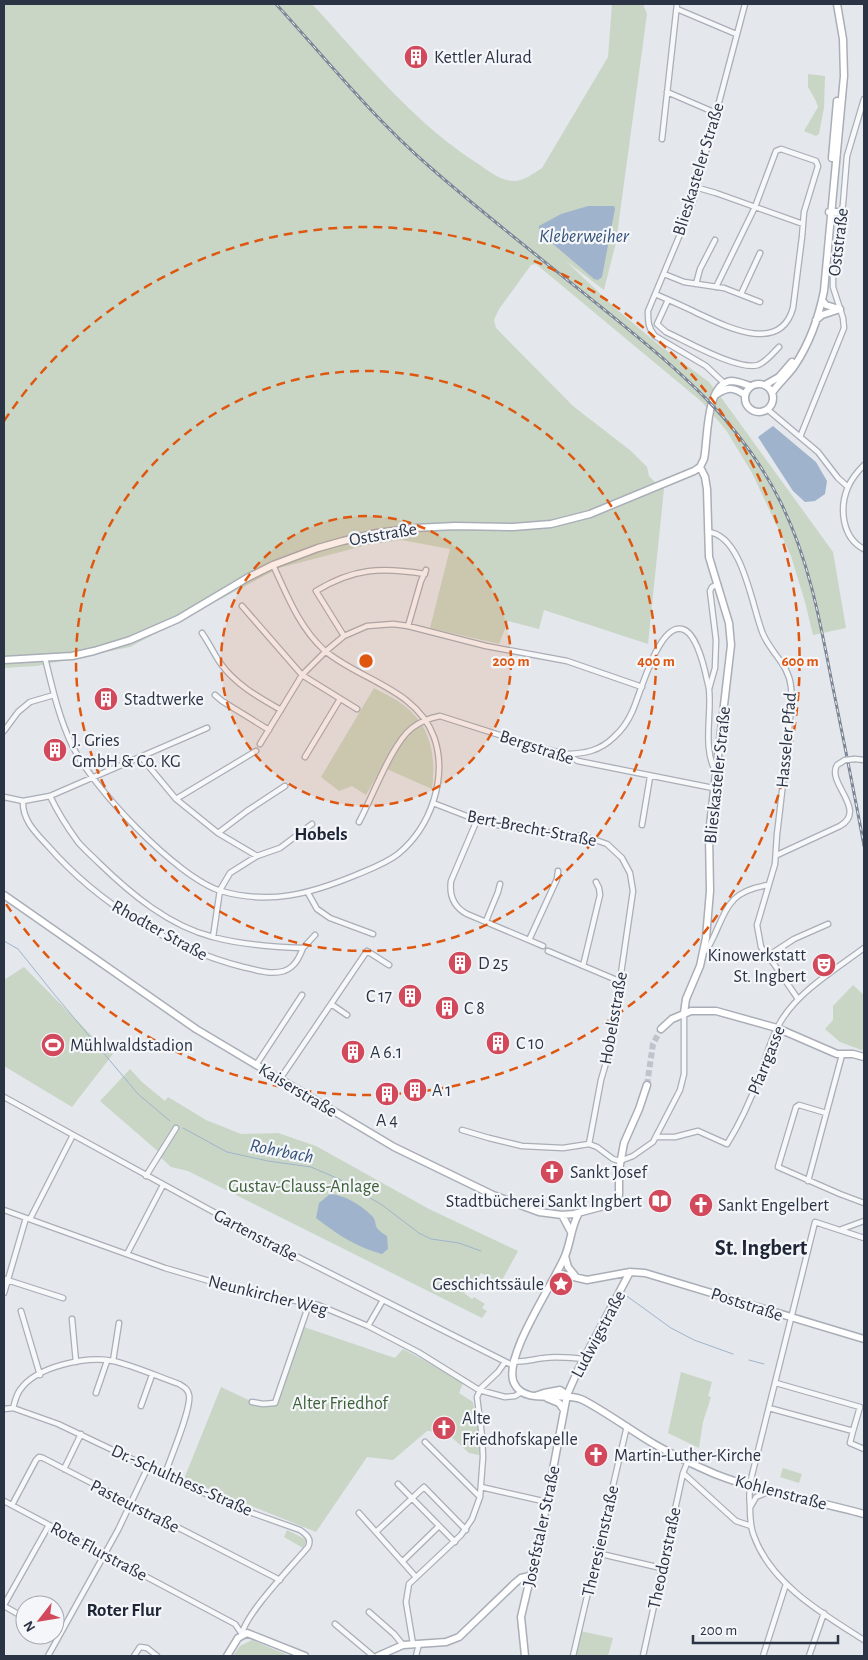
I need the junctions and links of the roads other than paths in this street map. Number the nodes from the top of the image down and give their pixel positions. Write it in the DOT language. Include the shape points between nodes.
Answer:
graph roads {
  1 [pos="745,4"];
  2 [pos="837,4"];
  3 [pos="677,7"];
  4 [pos="736,34"];
  5 [pos="667,92"];
  6 [pos="864,99"];
  7 [pos="716,113"];
  8 [pos="662,139"];
  9 [pos="696,188"];
  10 [pos="755,207"];
  11 [pos="830,212"];
  12 [pos="841,212"];
  13 [pos="803,224"];
  14 [pos="715,240"];
  15 [pos="760,252"];
  16 [pos="664,274"];
  17 [pos="696,284"];
  18 [pos="716,287"];
  19 [pos="654,294"];
  20 [pos="741,294"];
  21 [pos="668,300"];
  22 [pos="822,300"];
  23 [pos="760,302"];
  24 [pos="840,309"];
  25 [pos="816,320"];
  26 [pos="779,347"];
  27 [pos="765,385"];
  28 [pos="726,386"];
  29 [pos="750,386"];
  30 [pos="772,393"];
  31 [pos="745,394"];
  32 [pos="767,409"];
  33 [pos="800,437"];
  34 [pos="864,465"];
  35 [pos="700,467"];
  36 [pos="848,487"];
  37 [pos="708,532"];
  38 [pos="864,549"];
  39 [pos="273,566"];
  40 [pos="716,585"];
  41 [pos="242,606"];
  42 [pos="408,626"];
  43 [pos="202,633"];
  44 [pos="344,636"];
  45 [pos="326,651"];
  46 [pos="45,658"];
  47 [pos="4,660"];
  48 [pos="302,675"];
  49 [pos="642,687"];
  50 [pos="709,690"];
  51 [pos="54,695"];
  52 [pos="215,695"];
  53 [pos="340,699"];
  54 [pos="282,710"];
  55 [pos="357,710"];
  56 [pos="425,720"];
  57 [pos="208,728"];
  58 [pos="269,730"];
  59 [pos="4,731"];
  60 [pos="260,744"];
  61 [pos="256,751"];
  62 [pos="565,754"];
  63 [pos="141,757"];
  64 [pos="305,757"];
  65 [pos="864,760"];
  66 [pos="716,772"];
  67 [pos="650,777"];
  68 [pos="92,778"];
  69 [pos="285,786"];
  70 [pos="713,788"];
  71 [pos="50,796"];
  72 [pos="4,797"];
  73 [pos="176,798"];
  74 [pos="23,801"];
  75 [pos="433,803"];
  76 [pos="477,820"];
  77 [pos="359,822"];
  78 [pos="312,824"];
  79 [pos="642,825"];
  80 [pos="218,834"];
  81 [pos="777,854"];
  82 [pos="257,856"];
  83 [pos="558,871"];
  84 [pos="596,882"];
  85 [pos="500,884"];
  86 [pos="768,885"];
  87 [pos="220,890"];
  88 [pos="633,891"];
  89 [pos="308,893"];
  90 [pos="4,895"];
  91 [pos="486,921"];
  92 [pos="828,924"];
  93 [pos="373,934"];
  94 [pos="315,936"];
  95 [pos="213,937"];
  96 [pos="529,940"];
  97 [pos="543,946"];
  98 [pos="303,948"];
  99 [pos="864,948"];
  100 [pos="548,951"];
  101 [pos="704,952"];
  102 [pos="768,956"];
  103 [pos="389,965"];
  104 [pos="582,966"];
  105 [pos="619,981"];
  106 [pos="302,995"];
  107 [pos="798,999"];
  108 [pos="331,1004"];
  109 [pos="684,1013"];
  110 [pos="347,1015"];
  111 [pos="777,1028"];
  112 [pos="661,1030"];
  113 [pos="842,1055"];
  114 [pos="864,1057"];
  115 [pos="256,1065"];
  116 [pos="280,1079"];
  117 [pos="646,1085"];
  118 [pos="4,1097"];
  119 [pos="826,1112"];
  120 [pos="176,1128"];
  121 [pos="462,1130"];
  122 [pos="73,1135"];
  123 [pos="656,1137"];
  124 [pos="590,1144"];
  125 [pos="620,1161"];
  126 [pos="146,1176"];
  127 [pos="808,1181"];
  128 [pos="163,1185"];
  129 [pos="864,1203"];
  130 [pos="4,1210"];
  131 [pos="579,1213"];
  132 [pos="562,1215"];
  133 [pos="28,1218"];
  134 [pos="864,1222"];
  135 [pos="841,1230"];
  136 [pos="572,1236"];
  137 [pos="864,1238"];
  138 [pos="127,1254"];
  139 [pos="565,1256"];
  140 [pos="630,1272"];
  141 [pos="557,1273"];
  142 [pos="576,1278"];
  143 [pos="6,1280"];
  144 [pos="4,1293"];
  145 [pos="63,1298"];
  146 [pos="382,1300"];
  147 [pos="309,1304"];
  148 [pos="21,1311"];
  149 [pos="792,1318"];
  150 [pos="72,1319"];
  151 [pos="119,1324"];
  152 [pos="368,1326"];
  153 [pos="864,1339"];
  154 [pos="584,1359"];
  155 [pos="107,1361"];
  156 [pos="114,1361"];
  157 [pos="76,1362"];
  158 [pos="504,1362"];
  159 [pos="512,1363"];
  160 [pos="40,1375"];
  161 [pos="152,1375"];
  162 [pos="776,1383"];
  163 [pos="479,1390"];
  164 [pos="522,1392"];
  165 [pos="96,1393"];
  166 [pos="567,1395"];
  167 [pos="535,1396"];
  168 [pos="546,1398"];
  169 [pos="252,1402"];
  170 [pos="141,1406"];
  171 [pos="4,1408"];
  172 [pos="13,1408"];
  173 [pos="770,1408"];
  174 [pos="564,1410"];
  175 [pos="627,1426"];
  176 [pos="853,1431"];
  177 [pos="81,1434"];
  178 [pos="425,1442"];
  179 [pos="864,1449"];
  180 [pos="688,1461"];
  181 [pos="148,1466"];
  182 [pos="64,1469"];
  183 [pos="683,1473"];
  184 [pos="165,1474"];
  185 [pos="398,1484"];
  186 [pos="750,1486"];
  187 [pos="481,1487"];
  188 [pos="772,1491"];
  189 [pos="480,1496"];
  190 [pos="411,1498"];
  191 [pos="4,1501"];
  192 [pos="547,1502"];
  193 [pos="131,1504"];
  194 [pos="12,1505"];
  195 [pos="750,1509"];
  196 [pos="360,1513"];
  197 [pos="864,1514"];
  198 [pos="49,1525"];
  199 [pos="439,1526"];
  200 [pos="751,1526"];
  201 [pos="466,1530"];
  202 [pos="377,1532"];
  203 [pos="455,1542"];
  204 [pos="597,1553"];
  205 [pos="104,1554"];
  206 [pos="403,1561"];
  207 [pos="661,1568"];
  208 [pos="416,1576"];
  209 [pos="530,1576"];
  210 [pos="280,1580"];
  211 [pos="786,1584"];
  212 [pos="4,1606"];
  213 [pos="15,1612"];
  214 [pos="370,1612"];
  215 [pos="824,1613"];
  216 [pos="65,1622"];
  217 [pos="334,1624"];
  218 [pos="242,1634"];
  219 [pos="864,1640"];
  220 [pos="416,1644"];
  221 [pos="403,1645"];
  222 [pos="134,1656"];
  223 [pos="157,1656"];
  224 [pos="227,1656"];
  225 [pos="305,1656"];
  226 [pos="373,1656"];
  227 [pos="378,1656"];
  228 [pos="416,1656"];
  229 [pos="524,1656"];
  230 [pos="573,1656"];
  231 [pos="643,1656"];
  232 [pos="763,1656"];
  233 [pos="810,1656"];
  1 -- 4 [label="street, Blieskasteler Straße"];
  2 -- 11 [label="main road, Oststraße" via="841,25 840,75"];
  3 -- 4 [label="street"];
  3 -- 5 [label="street"];
  4 -- 7 [label="street, Blieskasteler Straße"];
  5 -- 7 [label="street"];
  5 -- 8 [label="street"];
  6 -- 12 [label="street, Oststraße" via="847,156"];
  7 -- 9 [label="street, Blieskasteler Straße"];
  9 -- 10 [label="street"];
  9 -- 16 [label="street, Blieskasteler Straße"];
  10 -- 13 [label="street"];
  10 -- 13 [label="street" via="776,151 781,149 816,161 818,166"];
  10 -- 18 [label="street"];
  11 -- 12 [label="main road"];
  11 -- 22 [label="main road"];
  11 -- 27 [label="main road" via="822,275 805,338 792,362 779,377"];
  12 -- 24 [label="street, Oststraße" via="833,274 833,287"];
  13 -- 21 [label="street" via="793,308 782,327 756,334 723,325"];
  14 -- 17 [label="street" via="700,268"];
  15 -- 20 [label="street"];
  16 -- 17 [label="street"];
  16 -- 19 [label="street, Blieskasteler Straße"];
  17 -- 18 [label="street"];
  18 -- 20 [label="street"];
  19 -- 21 [label="street"];
  19 -- 28 [label="street, Blieskasteler Straße" via="648,311 650,330 668,345 706,366"];
  20 -- 23 [label="street"];
  21 -- 26 [label="street" via="659,326 721,357 752,366 764,362"];
  22 -- 24 [label="main road" via="826,305"];
  22 -- 25 [label="main road"];
  24 -- 25 [label="main road"];
  24 -- 33 [label="street, Oststraße" via="844,328"];
  25 -- 30 [label="main road" via="795,365"];
  27 -- 29 [label="main road"];
  27 -- 30 [label="main road"];
  28 -- 29 [label="main road" via="729,382 739,382"];
  28 -- 31 [label="main road"];
  28 -- 35 [label="main road" via="716,394 710,407 706,454"];
  29 -- 31 [label="main road"];
  30 -- 32 [label="main road"];
  31 -- 32 [label="main road" via="751,409 758,412"];
  32 -- 33 [label="street"];
  33 -- 36 [label="street" via="824,458"];
  34 -- 36 [label="street"];
  35 -- 37 [label="main road, Blieskasteler Straße" via="707,489"];
  35 -- 39 [label="main road, Oststraße" via="662,486 571,519 532,526 455,526 386,531 318,548"];
  36 -- 38 [label="street" via="844,523 853,541"];
  37 -- 40 [label="main road, Blieskasteler Straße"];
  37 -- 81 [label="street, Hasseler Pfad" via="722,537 734,552 746,578 763,634 790,679 791,705"];
  39 -- 45 [label="street" via="302,623"];
  39 -- 46 [label="main road, Oststraße" via="149,632 94,651"];
  40 -- 50 [label="street" via="710,591 716,628 716,656"];
  40 -- 66 [label="main road, Blieskasteler Straße" via="729,623 731,645"];
  41 -- 48 [label="street"];
  42 -- 44 [label="street" via="367,626"];
  42 -- 44 [label="street" via="426,572 380,570 352,573 316,592"];
  42 -- 49 [label="street" via="486,646 567,661"];
  43 -- 54 [label="street" via="233,678"];
  44 -- 45 [label="street"];
  45 -- 48 [label="street"];
  45 -- 56 [label="street" via="406,700"];
  46 -- 47 [label="main road, Oststraße"];
  46 -- 51 [label="street"];
  48 -- 53 [label="street"];
  48 -- 54 [label="street"];
  49 -- 50 [label="street" via="661,642 670,631 680,628 689,633 698,648"];
  49 -- 62 [label="street" via="632,714 615,737 592,751"];
  50 -- 66 [label="street" via="709,742"];
  51 -- 59 [label="street" via="30,702"];
  51 -- 68 [label="street" via="72,745"];
  52 -- 58 [label="street"];
  53 -- 55 [label="street"];
  53 -- 64 [label="street"];
  54 -- 58 [label="street"];
  56 -- 62 [label="street, Bergstraße" via="440,716"];
  56 -- 75 [label="street" via="434,736 439,763"];
  56 -- 77 [label="street" via="411,729 398,744"];
  57 -- 63 [label="street"];
  58 -- 60 [label="street"];
  61 -- 73 [label="street"];
  62 -- 67 [label="street, Bergstraße" via="578,762"];
  63 -- 68 [label="street"];
  63 -- 73 [label="street"];
  65 -- 81 [label="street, bridge" via="845,760 837,764 835,772 850,810 848,820"];
  66 -- 70 [label="main road, Blieskasteler Straße"];
  67 -- 70 [label="street, Bergstraße"];
  67 -- 79 [label="street"];
  68 -- 71 [label="street"];
  68 -- 87 [label="street" via="165,855 198,880"];
  69 -- 80 [label="street"];
  70 -- 101 [label="main road, Blieskasteler Straße" via="708,834 710,891"];
  71 -- 74 [label="street"];
  71 -- 95 [label="street" via="79,843 121,884 157,911 191,930"];
  72 -- 74 [label="street"];
  73 -- 80 [label="street"];
  74 -- 98 [label="street, Rhodter Straße" via="22,808 31,827 57,857 87,886 146,926 215,960 268,973 284,971 292,966 299,960"];
  75 -- 76 [label="street, Bert-Brecht-Straße"];
  75 -- 89 [label="street" via="417,833 392,858"];
  76 -- 88 [label="street, Bert-Brecht-Straße" via="587,837 607,844 627,866"];
  76 -- 91 [label="street" via="450,888 457,906 467,914"];
  78 -- 82 [label="street" via="280,848"];
  80 -- 82 [label="street"];
  81 -- 86 [label="street, Hasseler Pfad"];
  82 -- 87 [label="street" via="230,873"];
  83 -- 96 [label="street"];
  84 -- 104 [label="street" via="600,895"];
  85 -- 91 [label="street"];
  86 -- 101 [label="street" via="753,888 732,899"];
  86 -- 102 [label="street, Hasseler Pfad" via="756,925 760,947"];
  87 -- 89 [label="street" via="267,898"];
  87 -- 95 [label="street"];
  88 -- 105 [label="street, Hobelsstraße"];
  89 -- 93 [label="street" via="317,909 330,918"];
  90 -- 115 [label="main road, Kaiserstraße" via="196,1029"];
  91 -- 96 [label="street"];
  92 -- 102 [label="street" via="794,939"];
  94 -- 98 [label="street, Rhodter Straße"];
  95 -- 98 [label="street" via="254,946"];
  96 -- 97 [label="street"];
  99 -- 107 [label="street, Pfarrgasse"];
  100 -- 104 [label="street"];
  101 -- 109 [label="main road, Blieskasteler Straße"];
  102 -- 107 [label="street, Hasseler Pfad"];
  103 -- 108 [label="street" via="367,951"];
  104 -- 105 [label="street"];
  105 -- 124 [label="street, Hobelsstraße" via="610,1049"];
  106 -- 115 [label="street"];
  107 -- 111 [label="street, Pfarrgasse"];
  108 -- 110 [label="street"];
  108 -- 116 [label="street"];
  109 -- 111 [label="main road" via="716,1011"];
  109 -- 112 [label="main road"];
  109 -- 123 [label="street, Blieskasteler Straße" via="682,1082"];
  111 -- 113 [label="main road"];
  111 -- 123 [label="street, Pfarrgasse" via="741,1120 727,1144 698,1132"];
  113 -- 114 [label="main road"];
  113 -- 119 [label="street"];
  115 -- 116 [label="main road, Kaiserstraße"];
  116 -- 132 [label="main road, Kaiserstraße" via="394,1147 439,1169 522,1207"];
  117 -- 125 [label="main road"];
  118 -- 122 [label="street, Gartenstraße"];
  119 -- 127 [label="street"];
  119 -- 127 [label="street" via="796,1107 778,1167"];
  120 -- 126 [label="street"];
  121 -- 124 [label="street" via="522,1146 563,1148"];
  122 -- 126 [label="street, Gartenstraße"];
  122 -- 133 [label="street"];
  123 -- 125 [label="street" via="639,1153"];
  124 -- 125 [label="street"];
  125 -- 131 [label="main road, Kaiserstraße" via="618,1199 615,1203"];
  126 -- 128 [label="street, Gartenstraße"];
  127 -- 129 [label="street"];
  128 -- 138 [label="street"];
  128 -- 146 [label="street, Gartenstraße"];
  130 -- 133 [label="street, Neunkircher Weg"];
  131 -- 132 [label="main road, Kaiserstraße"];
  131 -- 136 [label="main road"];
  132 -- 136 [label="main road"];
  133 -- 138 [label="street, Neunkircher Weg"];
  133 -- 143 [label="street"];
  134 -- 135 [label="street"];
  135 -- 137 [label="street"];
  135 -- 149 [label="street" via="815,1222"];
  136 -- 139 [label="main road"];
  138 -- 147 [label="street, Neunkircher Weg" via="247,1292"];
  139 -- 141 [label="main road"];
  139 -- 142 [label="main road"];
  140 -- 142 [label="main road, Poststraße" via="592,1280"];
  140 -- 149 [label="main road, Poststraße" via="666,1278"];
  140 -- 154 [label="main road, Ludwigstraße"];
  141 -- 142 [label="main road, Poststraße"];
  141 -- 159 [label="main road"];
  143 -- 144 [label="street"];
  143 -- 145 [label="street"];
  146 -- 152 [label="street"];
  146 -- 158 [label="street, Gartenstraße"];
  147 -- 152 [label="street, Neunkircher Weg"];
  147 -- 169 [label="street" via="275,1402"];
  148 -- 160 [label="street"];
  149 -- 153 [label="main road, Poststraße"];
  149 -- 162 [label="street"];
  150 -- 157 [label="street"];
  151 -- 156 [label="street"];
  152 -- 163 [label="street, Neunkircher Weg"];
  154 -- 159 [label="street" via="559,1357"];
  154 -- 166 [label="main road, Ludwigstraße"];
  155 -- 156 [label="street"];
  155 -- 157 [label="street"];
  155 -- 165 [label="street"];
  156 -- 161 [label="street"];
  157 -- 160 [label="street"];
  158 -- 159 [label="street, Gartenstraße"];
  158 -- 163 [label="street"];
  159 -- 164 [label="main road" via="513,1381"];
  160 -- 172 [label="street" via="20,1390"];
  161 -- 170 [label="street"];
  161 -- 184 [label="street" via="183,1386 190,1397"];
  162 -- 173 [label="street"];
  162 -- 176 [label="street" via="860,1407"];
  163 -- 164 [label="street, Neunkircher Weg" via="505,1397"];
  163 -- 187 [label="street" via="477,1400 483,1457"];
  164 -- 167 [label="main road"];
  166 -- 167 [label="main road, Kohlenstraße" via="560,1390"];
  166 -- 168 [label="main road"];
  166 -- 174 [label="main road, Josefstaler Straße"];
  166 -- 175 [label="main road, Kohlenstraße"];
  167 -- 168 [label="main road"];
  168 -- 174 [label="main road" via="559,1403"];
  171 -- 172 [label="street, Dr.-Schulthess-Straße"];
  172 -- 177 [label="street, Dr.-Schulthess-Straße"];
  173 -- 176 [label="street"];
  173 -- 186 [label="street"];
  174 -- 192 [label="main road, Josefstaler Straße"];
  175 -- 180 [label="main road, Kohlenstraße"];
  175 -- 204 [label="street, Theresienstraße"];
  176 -- 179 [label="street" via="850,1442"];
  177 -- 181 [label="street, Dr.-Schulthess-Straße"];
  177 -- 182 [label="street"];
  178 -- 189 [label="street"];
  180 -- 183 [label="street, Theodorstraße"];
  180 -- 186 [label="main road, Kohlenstraße"];
  181 -- 184 [label="street, Dr.-Schulthess-Straße"];
  181 -- 193 [label="street"];
  182 -- 193 [label="street, Pasteurstraße"];
  182 -- 194 [label="street, Pasteurstraße" via="39,1458 36,1460"];
  183 -- 200 [label="street" via="736,1521"];
  183 -- 207 [label="street, Theodorstraße"];
  184 -- 210 [label="street, Dr.-Schulthess-Straße" via="306,1534 310,1543 308,1547"];
  185 -- 190 [label="street"];
  186 -- 188 [label="main road, Kohlenstraße"];
  186 -- 195 [label="street"];
  187 -- 189 [label="street"];
  187 -- 192 [label="street"];
  188 -- 195 [label="street" via="756,1497"];
  188 -- 197 [label="main road, Kohlenstraße"];
  189 -- 201 [label="street"];
  190 -- 199 [label="street"];
  190 -- 201 [label="street" via="426,1487"];
  190 -- 202 [label="street"];
  191 -- 194 [label="street, Rote Flurstraße"];
  192 -- 209 [label="main road, Josefstaler Straße"];
  193 -- 205 [label="street"];
  193 -- 210 [label="street, Pasteurstraße"];
  194 -- 198 [label="street, Rote Flurstraße"];
  195 -- 200 [label="street"];
  196 -- 202 [label="street"];
  198 -- 205 [label="street, Rote Flurstraße"];
  198 -- 212 [label="street"];
  199 -- 203 [label="street"];
  199 -- 206 [label="street"];
  200 -- 211 [label="street" via="764,1557"];
  201 -- 203 [label="street"];
  202 -- 206 [label="street"];
  203 -- 208 [label="street"];
  204 -- 207 [label="street"];
  204 -- 230 [label="street, Theresienstraße"];
  205 -- 216 [label="street"];
  205 -- 218 [label="street, Rote Flurstraße" via="234,1624"];
  206 -- 208 [label="street"];
  207 -- 231 [label="street, Theodorstraße"];
  208 -- 220 [label="street" via="406,1595"];
  209 -- 220 [label="main road" via="515,1583 460,1637 446,1642"];
  209 -- 229 [label="main road, Josefstaler Straße" via="521,1617"];
  210 -- 218 [label="street"];
  211 -- 215 [label="street"];
  211 -- 232 [label="street"];
  212 -- 213 [label="street"];
  214 -- 221 [label="street"];
  215 -- 219 [label="street"];
  215 -- 233 [label="street"];
  217 -- 226 [label="street"];
  218 -- 224 [label="main road"];
  218 -- 225 [label="main road" via="252,1634"];
  220 -- 221 [label="main road"];
  220 -- 228 [label="street"];
  221 -- 227 [label="main road"];
  222 -- 223 [label="street" via="140,1647"];
}
